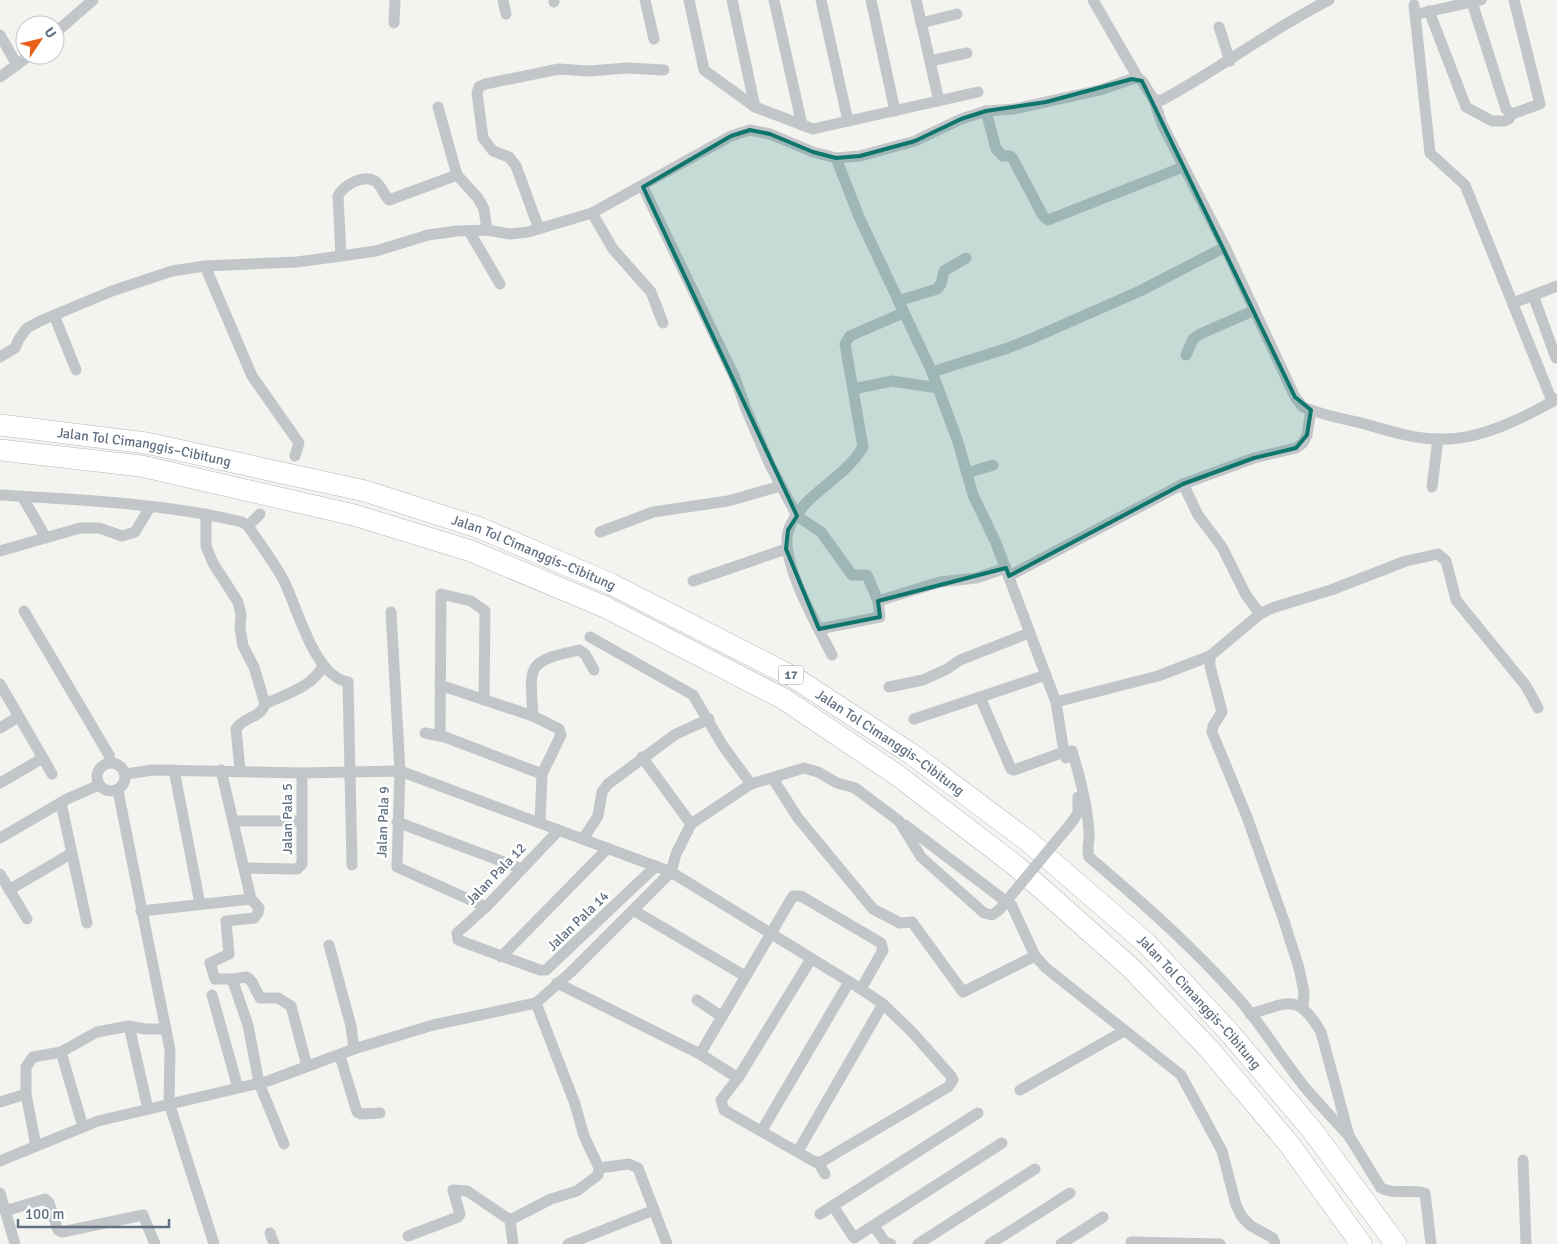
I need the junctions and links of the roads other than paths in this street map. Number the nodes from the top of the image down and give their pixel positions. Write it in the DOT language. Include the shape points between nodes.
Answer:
graph roads {
  1 [pos="407,0"];
  2 [pos="503,0"];
  3 [pos="646,0"];
  4 [pos="689,0"];
  5 [pos="732,0"];
  6 [pos="774,0"];
  7 [pos="821,0"];
  8 [pos="870,0"];
  9 [pos="916,0"];
  10 [pos="1093,0"];
  11 [pos="1329,0"];
  12 [pos="1514,0"];
  13 [pos="1477,1"];
  14 [pos="85,2"];
  15 [pos="395,2"];
  16 [pos="1413,3"];
  17 [pos="1428,11"];
  18 [pos="506,14"];
  19 [pos="957,14"];
  20 [pos="65,22"];
  21 [pos="921,22"];
  22 [pos="394,23"];
  23 [pos="1219,27"];
  24 [pos="0,35"];
  25 [pos="654,39"];
  26 [pos="967,53"];
  27 [pos="15,60"];
  28 [pos="930,61"];
  29 [pos="1230,61"];
  30 [pos="18,65"];
  31 [pos="664,70"];
  32 [pos="0,77"];
  33 [pos="1138,78"];
  34 [pos="978,92"];
  35 [pos="1154,100"];
  36 [pos="939,101"];
  37 [pos="438,107"];
  38 [pos="755,107"];
  39 [pos="895,111"];
  40 [pos="986,112"];
  41 [pos="1512,114"];
  42 [pos="848,121"];
  43 [pos="802,125"];
  44 [pos="836,158"];
  45 [pos="1183,167"];
  46 [pos="457,176"];
  47 [pos="643,187"];
  48 [pos="592,213"];
  49 [pos="539,229"];
  50 [pos="487,230"];
  51 [pos="469,231"];
  52 [pos="1225,247"];
  53 [pos="341,256"];
  54 [pos="966,258"];
  55 [pos="205,266"];
  56 [pos="500,284"];
  57 [pos="1557,286"];
  58 [pos="1533,295"];
  59 [pos="898,301"];
  60 [pos="1513,303"];
  61 [pos="1253,311"];
  62 [pos="903,313"];
  63 [pos="54,315"];
  64 [pos="663,322"];
  65 [pos="1552,331"];
  66 [pos="1186,355"];
  67 [pos="0,357"];
  68 [pos="1556,358"];
  69 [pos="76,370"];
  70 [pos="932,372"];
  71 [pos="938,388"];
  72 [pos="853,389"];
  73 [pos="1555,400"];
  74 [pos="1311,410"];
  75 [pos="0,424"];
  76 [pos="1438,439"];
  77 [pos="0,450"];
  78 [pos="295,456"];
  79 [pos="993,465"];
  80 [pos="967,473"];
  81 [pos="1183,484"];
  82 [pos="781,486"];
  83 [pos="1432,487"];
  84 [pos="0,495"];
  85 [pos="22,496"];
  86 [pos="150,507"];
  87 [pos="206,514"];
  88 [pos="260,514"];
  89 [pos="797,516"];
  90 [pos="248,526"];
  91 [pos="600,532"];
  92 [pos="46,538"];
  93 [pos="1,548"];
  94 [pos="786,549"];
  95 [pos="1007,572"];
  96 [pos="693,581"];
  97 [pos="878,601"];
  98 [pos="24,612"];
  99 [pos="391,612"];
  100 [pos="1260,614"];
  101 [pos="819,629"];
  102 [pos="1029,633"];
  103 [pos="590,637"];
  104 [pos="832,655"];
  105 [pos="1210,656"];
  106 [pos="323,665"];
  107 [pos="594,670"];
  108 [pos="1046,675"];
  109 [pos="0,684"];
  110 [pos="440,685"];
  111 [pos="889,686"];
  112 [pos="980,697"];
  113 [pos="484,700"];
  114 [pos="1056,702"];
  115 [pos="266,704"];
  116 [pos="1538,708"];
  117 [pos="533,716"];
  118 [pos="18,717"];
  119 [pos="709,719"];
  120 [pos="914,719"];
  121 [pos="0,728"];
  122 [pos="425,733"];
  123 [pos="440,736"];
  124 [pos="1064,752"];
  125 [pos="642,757"];
  126 [pos="43,758"];
  127 [pos="110,762"];
  128 [pos="174,770"];
  129 [pos="221,770"];
  130 [pos="240,770"];
  131 [pos="351,771"];
  132 [pos="400,771"];
  133 [pos="302,773"];
  134 [pos="52,774"];
  135 [pos="126,774"];
  136 [pos="542,774"];
  137 [pos="773,779"];
  138 [pos="0,783"];
  139 [pos="751,784"];
  140 [pos="99,786"];
  141 [pos="118,791"];
  142 [pos="61,804"];
  143 [pos="233,821"];
  144 [pos="301,821"];
  145 [pos="899,821"];
  146 [pos="397,822"];
  147 [pos="540,822"];
  148 [pos="692,824"];
  149 [pos="559,830"];
  150 [pos="0,838"];
  151 [pos="583,839"];
  152 [pos="608,848"];
  153 [pos="72,853"];
  154 [pos="352,865"];
  155 [pos="656,866"];
  156 [pos="244,868"];
  157 [pos="522,869"];
  158 [pos="671,872"];
  159 [pos="0,874"];
  160 [pos="9,890"];
  161 [pos="252,899"];
  162 [pos="200,904"];
  163 [pos="486,907"];
  164 [pos="633,910"];
  165 [pos="141,911"];
  166 [pos="26,919"];
  167 [pos="87,923"];
  168 [pos="771,933"];
  169 [pos="456,938"];
  170 [pos="329,945"];
  171 [pos="1035,956"];
  172 [pos="501,957"];
  173 [pos="811,959"];
  174 [pos="745,976"];
  175 [pos="232,979"];
  176 [pos="849,982"];
  177 [pos="557,983"];
  178 [pos="862,989"];
  179 [pos="212,996"];
  180 [pos="697,1000"];
  181 [pos="536,1003"];
  182 [pos="883,1004"];
  183 [pos="1303,1007"];
  184 [pos="1250,1014"];
  185 [pos="721,1016"];
  186 [pos="129,1026"];
  187 [pos="166,1029"];
  188 [pos="1124,1031"];
  189 [pos="354,1049"];
  190 [pos="60,1052"];
  191 [pos="700,1054"];
  192 [pos="340,1056"];
  193 [pos="307,1066"];
  194 [pos="738,1078"];
  195 [pos="259,1083"];
  196 [pos="238,1088"];
  197 [pos="1020,1090"];
  198 [pos="26,1094"];
  199 [pos="0,1102"];
  200 [pos="169,1103"];
  201 [pos="148,1109"];
  202 [pos="978,1112"];
  203 [pos="380,1113"];
  204 [pos="83,1127"];
  205 [pos="762,1130"];
  206 [pos="1349,1136"];
  207 [pos="1002,1143"];
  208 [pos="284,1144"];
  209 [pos="36,1146"];
  210 [pos="798,1151"];
  211 [pos="1523,1160"];
  212 [pos="0,1161"];
  213 [pos="818,1162"];
  214 [pos="599,1168"];
  215 [pos="1036,1169"];
  216 [pos="825,1174"];
  217 [pos="0,1193"];
  218 [pos="1070,1193"];
  219 [pos="833,1206"];
  220 [pos="654,1210"];
  221 [pos="5,1211"];
  222 [pos="820,1214"];
  223 [pos="1103,1217"];
  224 [pos="510,1220"];
  225 [pos="874,1226"];
  226 [pos="408,1236"];
  227 [pos="1272,1239"];
  228 [pos="1131,1241"];
  229 [pos="923,1243"];
  230 [pos="16,1244"];
  231 [pos="156,1244"];
  232 [pos="214,1244"];
  233 [pos="513,1244"];
  234 [pos="568,1244"];
  235 [pos="667,1244"];
  236 [pos="892,1244"];
  237 [pos="990,1244"];
  238 [pos="1061,1244"];
  239 [pos="1220,1244"];
  240 [pos="1362,1244"];
  241 [pos="1396,1244"];
  242 [pos="1431,1244"];
  243 [pos="1526,1244"];
  1 -- 15 [label="street"];
  2 -- 18 [label="street"];
  3 -- 25 [label="street"];
  4 -- 38 [label="street" via="704,70"];
  5 -- 38 [label="street"];
  6 -- 43 [label="street"];
  7 -- 42 [label="street"];
  8 -- 39 [label="street"];
  9 -- 21 [label="street"];
  10 -- 33 [label="street"];
  11 -- 29 [label="street" via="1285,24"];
  12 -- 41 [label="street" via="1540,104"];
  13 -- 17 [label="street"];
  13 -- 41 [label="street" via="1506,109"];
  14 -- 20 [label="street"];
  15 -- 22 [label="street"];
  16 -- 17 [label="street" via="1421,13"];
  16 -- 60 [label="street" via="1430,153 1465,185"];
  17 -- 41 [label="street" via="1466,106 1492,121 1504,121"];
  19 -- 21 [label="street"];
  21 -- 28 [label="street"];
  23 -- 29 [label="street"];
  24 -- 27 [label="street"];
  26 -- 28 [label="street"];
  28 -- 36 [label="street"];
  29 -- 35 [label="street" via="1162,100"];
  30 -- 32 [label="street"];
  31 -- 49 [label="street" via="559,69 485,84 479,88 484,138 493,152 509,156 516,166"];
  33 -- 35 [label="street"];
  33 -- 40 [label="street" via="1046,102"];
  34 -- 36 [label="street"];
  35 -- 45 [label="street"];
  36 -- 39 [label="street"];
  37 -- 46 [label="street"];
  38 -- 43 [label="street"];
  39 -- 42 [label="street"];
  40 -- 44 [label="street" via="961,119 914,142 876,153"];
  40 -- 45 [label="street" via="996,149 1013,159 1048,220"];
  42 -- 43 [label="street" via="813,129"];
  44 -- 47 [label="street" via="750,130 731,136"];
  44 -- 59 [label="street"];
  45 -- 52 [label="street"];
  46 -- 50 [label="street" via="478,198 484,209"];
  46 -- 53 [label="street" via="389,200 376,182 368,179 349,184 338,196"];
  47 -- 48 [label="street"];
  47 -- 82 [label="street" via="735,378"];
  48 -- 49 [label="street"];
  48 -- 64 [label="street" via="613,249 650,292"];
  49 -- 50 [label="street" via="510,234"];
  50 -- 51 [label="street"];
  51 -- 53 [label="street" via="428,235 376,251"];
  51 -- 56 [label="street"];
  52 -- 61 [label="street"];
  52 -- 70 [label="street" via="1140,291 1033,338"];
  53 -- 55 [label="street" via="297,262"];
  54 -- 59 [label="street" via="944,271 937,289"];
  55 -- 63 [label="street" via="172,271"];
  55 -- 78 [label="street" via="252,376 298,443"];
  57 -- 58 [label="street"];
  58 -- 60 [label="street"];
  58 -- 65 [label="street"];
  59 -- 62 [label="street"];
  60 -- 73 [label="street"];
  61 -- 66 [label="street" via="1200,334 1193,339"];
  61 -- 74 [label="street" via="1295,397 1303,407"];
  62 -- 70 [label="street"];
  62 -- 72 [label="street" via="850,336 845,344 845,353"];
  63 -- 67 [label="street" via="27,328 15,348"];
  63 -- 69 [label="street"];
  65 -- 68 [label="street"];
  70 -- 71 [label="street"];
  71 -- 72 [label="street" via="892,381"];
  71 -- 80 [label="street"];
  72 -- 89 [label="street" via="863,447 856,459 807,502"];
  73 -- 76 [label="street" via="1478,433 1462,438"];
  74 -- 76 [label="street"];
  74 -- 81 [label="street" via="1308,435 1296,448 1254,458"];
  75 -- 241 [label="highway, Jalan Tol Cimanggis–Cibitung / 17" via="146,443 365,491 480,528 612,584 796,678 913,755 1028,841 1147,944 1228,1031 1312,1130"];
  76 -- 83 [label="street"];
  77 -- 240 [label="highway, Jalan Tol Cimanggis–Cibitung / 17" via="141,466 354,515 471,551 605,607 784,699 897,775 1016,866 1132,969 1209,1049 1289,1144"];
  79 -- 80 [label="street"];
  80 -- 95 [label="street" via="973,495"];
  81 -- 95 [label="street"];
  81 -- 100 [label="street" via="1198,515 1222,547 1246,595"];
  82 -- 89 [label="street"];
  82 -- 91 [label="street" via="728,501 653,512"];
  84 -- 85 [label="street"];
  85 -- 86 [label="street"];
  85 -- 92 [label="street"];
  86 -- 87 [label="street"];
  86 -- 92 [label="street" via="135,532 122,536 99,528 80,528"];
  87 -- 90 [label="street"];
  87 -- 115 [label="street" via="206,546 238,602 243,646"];
  88 -- 90 [label="street"];
  89 -- 94 [label="street" via="788,530"];
  89 -- 97 [label="street" via="821,532 852,575 867,575"];
  90 -- 106 [label="street" via="283,580"];
  92 -- 93 [label="street"];
  94 -- 96 [label="street"];
  94 -- 101 [label="street"];
  95 -- 97 [label="street" via="940,582"];
  95 -- 102 [label="street"];
  97 -- 101 [label="street" via="880,617"];
  98 -- 127 [label="street" via="109,755"];
  99 -- 132 [label="street, Jalan Pala 9"];
  100 -- 105 [label="street"];
  100 -- 116 [label="street" via="1406,561 1438,554 1446,561 1456,600 1526,686"];
  101 -- 104 [label="street"];
  102 -- 108 [label="street"];
  102 -- 111 [label="street" via="960,660 947,670 923,680"];
  103 -- 119 [label="street" via="693,695"];
  105 -- 114 [label="street" via="1158,676"];
  105 -- 183 [label="street" via="1222,712 1212,732 1284,921 1299,968 1304,992"];
  106 -- 115 [label="street" via="311,680"];
  106 -- 131 [label="street" via="334,677 348,682"];
  107 -- 117 [label="street" via="586,654 580,650 539,662 531,676"];
  108 -- 112 [label="street"];
  108 -- 114 [label="street"];
  109 -- 118 [label="street"];
  110 -- 113 [label="street"];
  110 -- 113 [label="street" via="441,594 471,601 485,611"];
  110 -- 123 [label="street"];
  112 -- 120 [label="street"];
  112 -- 124 [label="street" via="1011,769"];
  113 -- 117 [label="street"];
  114 -- 124 [label="street"];
  115 -- 130 [label="street" via="260,714 244,721 236,729"];
  117 -- 136 [label="street" via="555,725 561,735"];
  118 -- 121 [label="street"];
  118 -- 126 [label="street"];
  119 -- 125 [label="street" via="676,734"];
  119 -- 139 [label="street" via="723,746"];
  122 -- 123 [label="street"];
  123 -- 136 [label="street"];
  124 -- 145 [label="street, bridge" via="1080,807 1072,822 992,915 984,913 920,857"];
  124 -- 184 [label="street" via="1072,751 1084,789 1090,834 1086,850 1089,858 1150,909 1206,964"];
  125 -- 148 [label="street"];
  125 -- 151 [label="street" via="604,788 598,816"];
  126 -- 134 [label="street"];
  126 -- 138 [label="street"];
  127 -- 135 [label="street" via="120,765"];
  127 -- 140 [label="street" via="101,766 97,776"];
  128 -- 129 [label="street"];
  128 -- 135 [label="street"];
  128 -- 162 [label="street"];
  129 -- 130 [label="street"];
  129 -- 143 [label="street"];
  130 -- 133 [label="street"];
  131 -- 132 [label="street"];
  131 -- 133 [label="street"];
  131 -- 154 [label="street"];
  132 -- 146 [label="street, Jalan Pala 9"];
  132 -- 147 [label="street"];
  133 -- 144 [label="street, Jalan Pala 5"];
  135 -- 141 [label="street" via="125,784"];
  136 -- 147 [label="street"];
  137 -- 139 [label="street"];
  137 -- 145 [label="street" via="804,768 818,772 837,783 855,788"];
  137 -- 171 [label="street" via="798,818 873,909 900,923 912,922 963,992"];
  139 -- 148 [label="street"];
  140 -- 141 [label="street" via="107,792"];
  140 -- 142 [label="street"];
  141 -- 165 [label="street"];
  142 -- 150 [label="street"];
  142 -- 153 [label="street"];
  143 -- 144 [label="street"];
  143 -- 156 [label="street"];
  144 -- 156 [label="street, Jalan Pala 5" via="300,867"];
  145 -- 171 [label="street" via="1012,906"];
  146 -- 157 [label="street"];
  146 -- 163 [label="street, Jalan Pala 9" via="397,867"];
  147 -- 149 [label="street"];
  148 -- 158 [label="street" via="676,854"];
  149 -- 151 [label="street"];
  149 -- 157 [label="street, Jalan Pala 12"];
  151 -- 152 [label="street"];
  152 -- 155 [label="street"];
  152 -- 172 [label="street"];
  153 -- 160 [label="street"];
  153 -- 167 [label="street"];
  155 -- 158 [label="street"];
  155 -- 172 [label="street, Jalan Pala 14" via="551,967 540,970"];
  156 -- 161 [label="street"];
  157 -- 163 [label="street, Jalan Pala 12"];
  158 -- 164 [label="street"];
  158 -- 168 [label="street"];
  159 -- 160 [label="street"];
  160 -- 166 [label="street"];
  161 -- 162 [label="street"];
  161 -- 175 [label="street" via="259,908 256,916 226,921 229,954 210,963 215,979"];
  162 -- 165 [label="street"];
  163 -- 169 [label="street, Jalan Pala 12" via="457,933"];
  164 -- 174 [label="street"];
  164 -- 177 [label="street"];
  165 -- 187 [label="street"];
  168 -- 173 [label="street"];
  168 -- 174 [label="street"];
  168 -- 178 [label="street" via="790,899 796,895 876,940 883,950"];
  169 -- 172 [label="street, Jalan Pala 14"];
  170 -- 189 [label="street"];
  171 -- 188 [label="street"];
  173 -- 176 [label="street"];
  173 -- 194 [label="street"];
  174 -- 185 [label="street"];
  175 -- 193 [label="street" via="247,977 260,998 278,998 291,1006"];
  175 -- 195 [label="street" via="248,1025"];
  176 -- 178 [label="street"];
  176 -- 205 [label="street"];
  177 -- 181 [label="street"];
  177 -- 191 [label="street"];
  178 -- 182 [label="street"];
  179 -- 196 [label="street"];
  180 -- 185 [label="street"];
  181 -- 189 [label="street" via="433,1025"];
  181 -- 214 [label="street" via="576,1104 584,1136"];
  182 -- 210 [label="street"];
  182 -- 213 [label="street" via="953,1080 948,1087"];
  183 -- 184 [label="street" via="1292,1003"];
  183 -- 206 [label="street" via="1321,1032"];
  184 -- 206 [label="street" via="1307,1090"];
  185 -- 191 [label="street"];
  186 -- 187 [label="street"];
  186 -- 190 [label="street" via="97,1032"];
  186 -- 201 [label="street"];
  187 -- 200 [label="street" via="170,1050"];
  188 -- 197 [label="street"];
  188 -- 227 [label="street" via="1181,1075 1222,1151 1239,1211 1247,1223"];
  189 -- 192 [label="street"];
  190 -- 198 [label="street" via="33,1057 29,1061"];
  190 -- 204 [label="street"];
  191 -- 194 [label="street"];
  192 -- 193 [label="street"];
  192 -- 203 [label="street" via="357,1112"];
  193 -- 195 [label="street"];
  194 -- 205 [label="street" via="721,1100 722,1107"];
  195 -- 196 [label="street"];
  195 -- 208 [label="street"];
  196 -- 200 [label="street"];
  198 -- 199 [label="street"];
  198 -- 209 [label="street"];
  200 -- 201 [label="street"];
  200 -- 232 [label="street"];
  201 -- 204 [label="street"];
  202 -- 219 [label="street"];
  204 -- 209 [label="street"];
  205 -- 210 [label="street"];
  206 -- 242 [label="street" via="1381,1188 1425,1193"];
  207 -- 225 [label="street"];
  209 -- 212 [label="street"];
  210 -- 213 [label="street"];
  211 -- 243 [label="street"];
  213 -- 216 [label="street"];
  214 -- 220 [label="street" via="634,1165 640,1172"];
  214 -- 224 [label="street" via="594,1181 577,1191"];
  215 -- 229 [label="street"];
  217 -- 221 [label="street"];
  218 -- 237 [label="street"];
  219 -- 222 [label="street"];
  219 -- 225 [label="street" via="854,1238"];
  220 -- 234 [label="street"];
  220 -- 235 [label="street"];
  221 -- 230 [label="street"];
  221 -- 231 [label="street" via="45,1199 58,1230 62,1232 143,1214"];
  223 -- 238 [label="street"];
  224 -- 226 [label="street" via="483,1200 455,1189 452,1192 460,1214 458,1217"];
  224 -- 233 [label="street"];
  225 -- 236 [label="street" via="884,1242"];
  228 -- 239 [label="street"];
}
